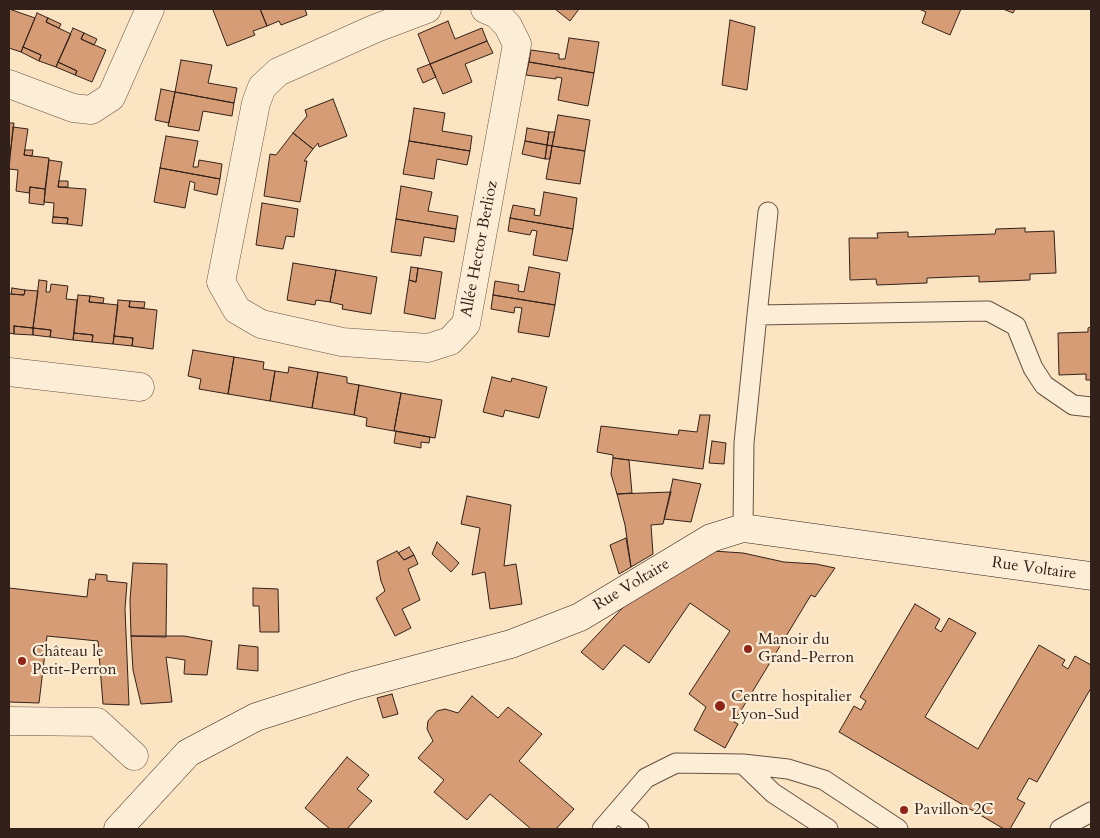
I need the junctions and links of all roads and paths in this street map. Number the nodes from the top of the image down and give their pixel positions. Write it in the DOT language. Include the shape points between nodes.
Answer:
graph roads {
  1 [pos="150,9"];
  2 [pos="427,9"];
  3 [pos="485,9"];
  4 [pos="370,19"];
  5 [pos="9,84"];
  6 [pos="768,212"];
  7 [pos="758,316"];
  8 [pos="9,372"];
  9 [pos="140,387"];
  10 [pos="1091,407"];
  11 [pos="743,528"];
  12 [pos="1091,576"];
  13 [pos="9,721"];
  14 [pos="134,756"];
  15 [pos="743,764"];
  16 [pos="617,812"];
  17 [pos="1091,812"];
  18 [pos="118,829"];
  19 [pos="602,829"];
  20 [pos="639,829"];
  21 [pos="828,829"];
  22 [pos="898,829"];
  23 [pos="1060,829"];
  1 -- 5 [label="street" via="110,98 91,110 73,108"];
  2 -- 4 [label="street, Allée Hector Berlioz"];
  3 -- 4 [label="street, Allée Hector Berlioz" via="497,14 508,26 517,44 466,324 450,342 428,348 342,342 262,324 237,310 221,282 256,103 262,87 278,72"];
  6 -- 7 [label="lane"];
  7 -- 10 [label="lane" via="988,311 1016,326 1033,368 1044,385 1073,405"];
  7 -- 11 [label="lane" via="744,443"];
  8 -- 9 [label="street"];
  11 -- 12 [label="street, Rue Voltaire"];
  11 -- 18 [label="street, Rue Voltaire" via="711,538 580,617 511,644 353,686 256,717 188,754"];
  13 -- 14 [label="street" via="97,722"];
  15 -- 16 [label="lane" via="676,763 646,778"];
  15 -- 21 [label="lane" via="773,793"];
  15 -- 22 [label="lane" via="788,769 824,780"];
  16 -- 19 [label="lane"];
  16 -- 20 [label="lane"];
  17 -- 23 [label="lane"];
}
